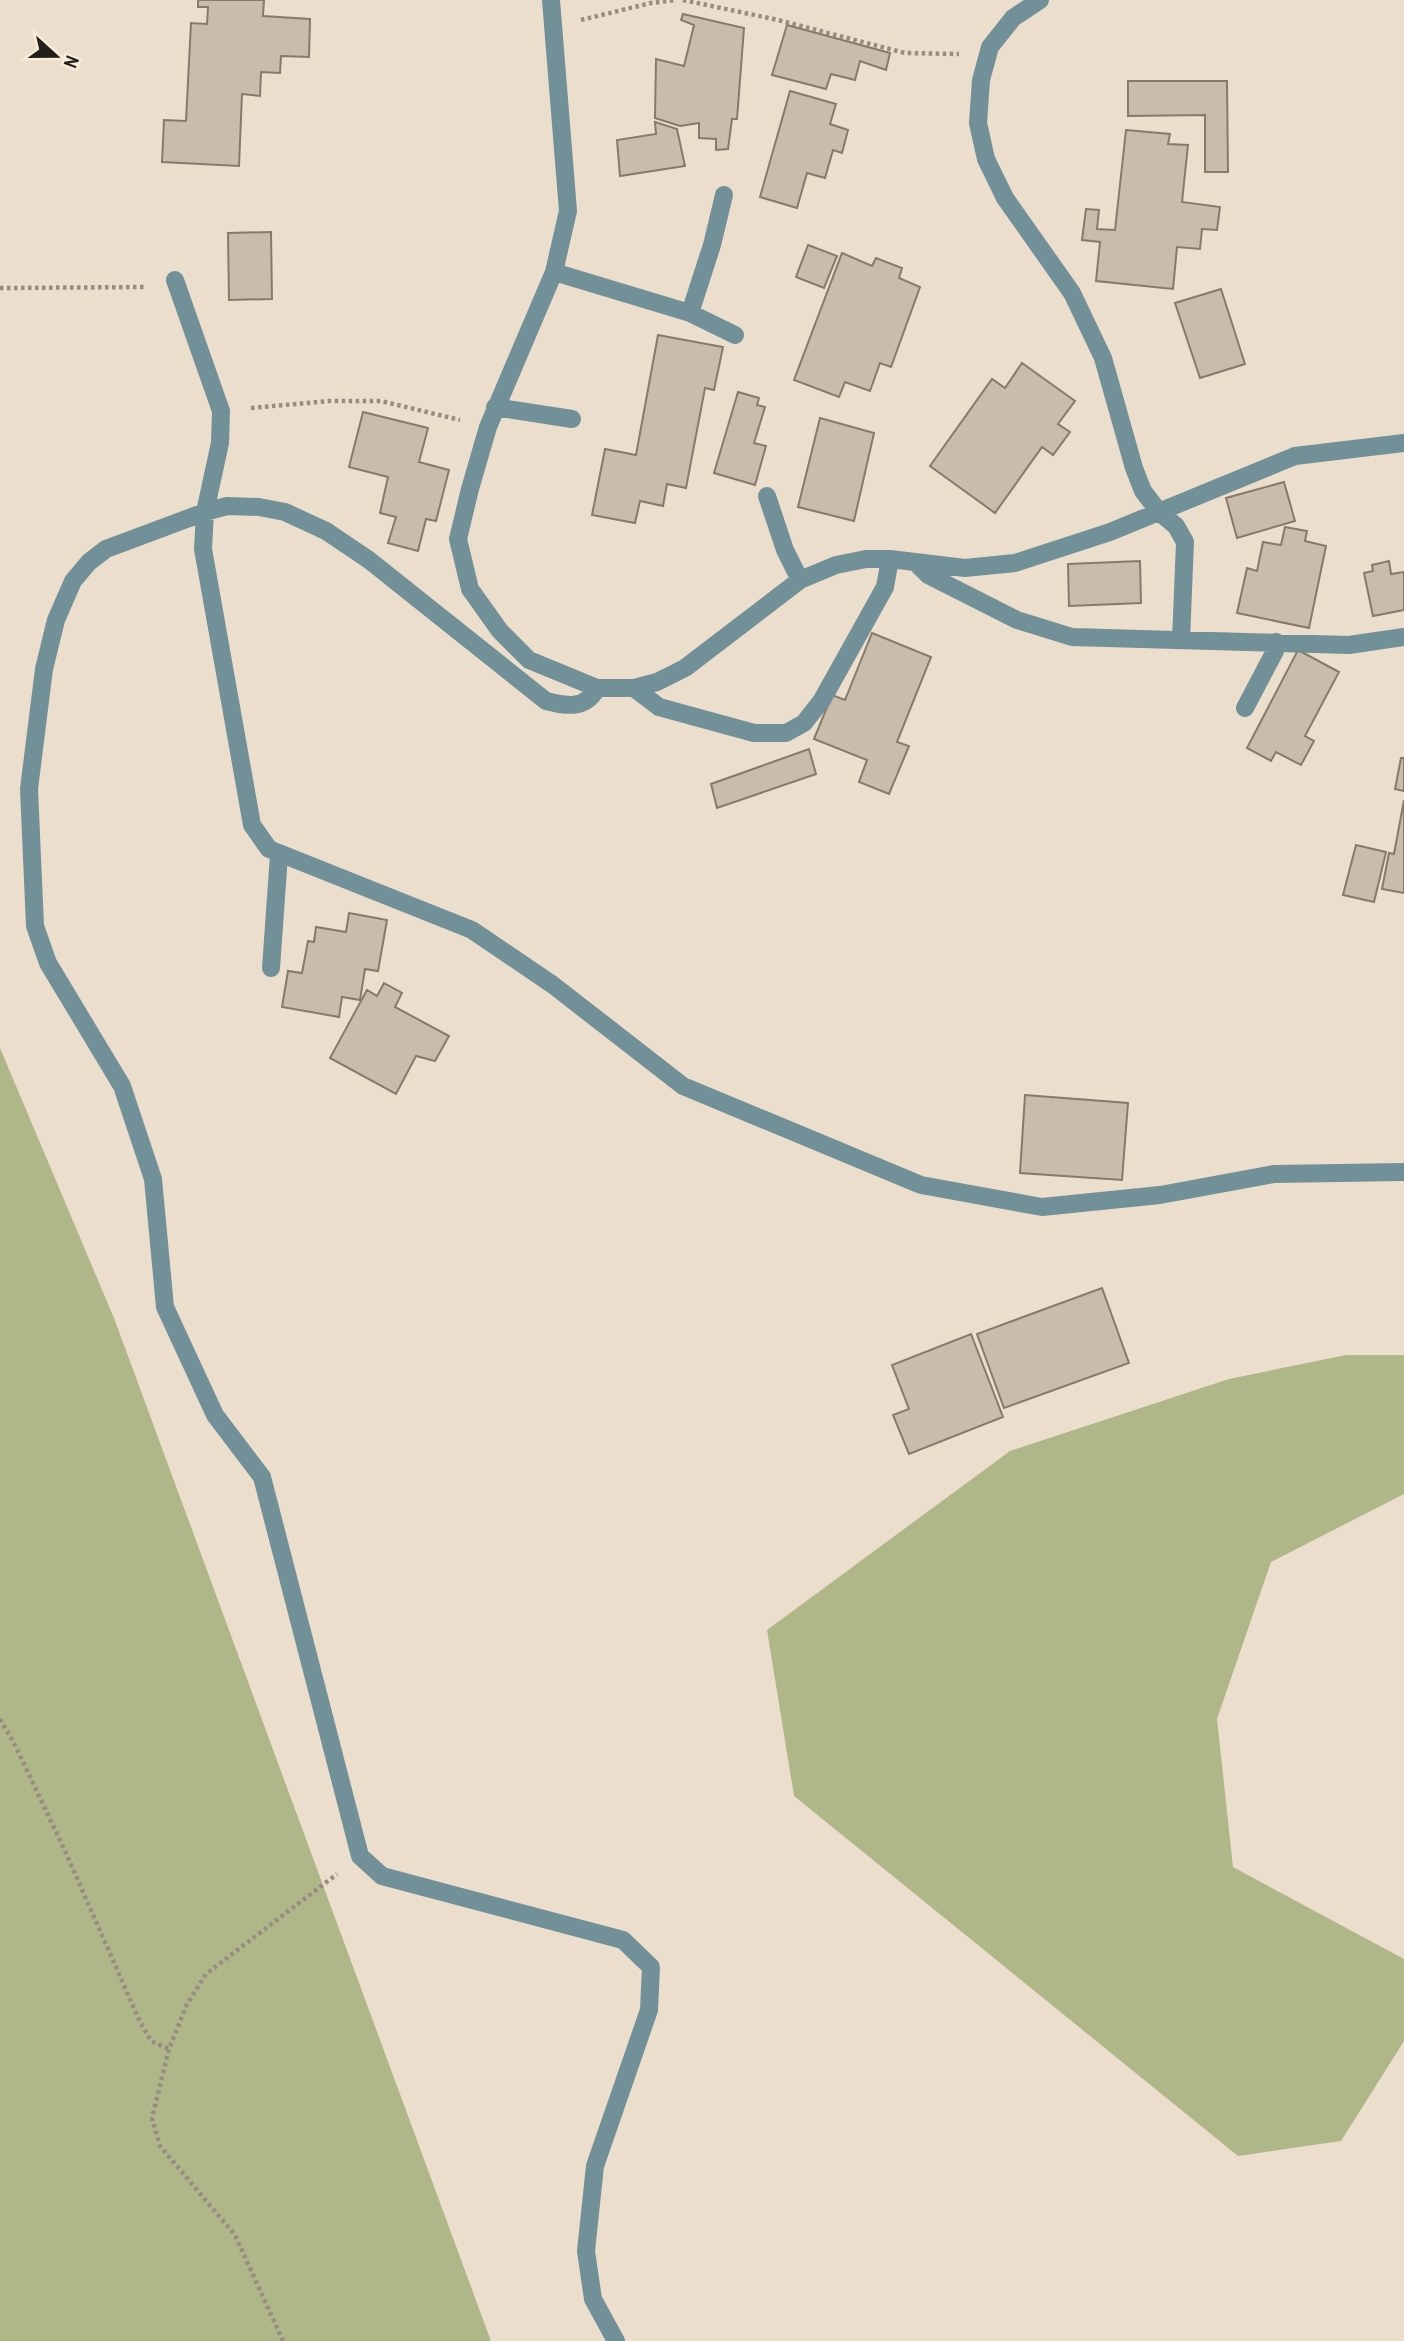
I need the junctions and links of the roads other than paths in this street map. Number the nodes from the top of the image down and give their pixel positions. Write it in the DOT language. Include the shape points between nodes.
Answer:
graph roads {
  1 [pos="551,0"];
  2 [pos="1040,0"];
  3 [pos="723,195"];
  4 [pos="554,272"];
  5 [pos="175,280"];
  6 [pos="690,313"];
  7 [pos="735,335"];
  8 [pos="495,407"];
  9 [pos="572,419"];
  10 [pos="1404,443"];
  11 [pos="767,496"];
  12 [pos="205,512"];
  13 [pos="1159,512"];
  14 [pos="890,559"];
  15 [pos="916,563"];
  16 [pos="800,580"];
  17 [pos="1404,637"];
  18 [pos="1181,640"];
  19 [pos="1276,642"];
  20 [pos="597,688"];
  21 [pos="634,688"];
  22 [pos="1245,708"];
  23 [pos="279,855"];
  24 [pos="271,968"];
  25 [pos="1404,1172"];
  26 [pos="616,2341"];
  1 -- 4 [label="street" via="568,211"];
  2 -- 13 [label="street" via="1013,18 990,47 981,80 978,124 986,159 1005,198 1084,315 1103,358 1134,468 1143,491"];
  3 -- 6 [label="street"];
  4 -- 6 [label="street"];
  4 -- 8 [label="street"];
  5 -- 12 [label="street" via="221,411 220,443"];
  6 -- 7 [label="street"];
  8 -- 9 [label="street"];
  8 -- 20 [label="street" via="458,540 470,589 499,631 529,660"];
  10 -- 13 [label="street" via="1296,457"];
  11 -- 16 [label="street"];
  12 -- 20 [label="street" via="227,506 285,512 326,531 369,560 546,701 566,707 582,704"];
  12 -- 23 [label="street" via="207,581 252,825"];
  12 -- 26 [label="street" via="106,549 73,580 56,620 44,669 29,789 35,926 48,963 122,1086 153,1179 165,1307 215,1415 262,1476 360,1856 382,1876 623,1940 651,1967 649,2010 595,2166 586,2251 593,2299"];
  13 -- 15 [label="street" via="1015,563 965,568"];
  13 -- 18 [label="street" via="1176,526 1185,542"];
  14 -- 15 [label="street"];
  14 -- 16 [label="street" via="836,565"];
  14 -- 21 [label="street" via="885,587 821,700 804,723 786,733 754,733 659,707"];
  15 -- 18 [label="street" via="928,575 1017,620 1061,634"];
  16 -- 21 [label="street" via="685,668"];
  17 -- 19 [label="street" via="1349,645"];
  18 -- 19 [label="street"];
  19 -- 22 [label="street"];
  20 -- 21 [label="street"];
  23 -- 24 [label="street"];
  23 -- 25 [label="street" via="471,930 553,985 683,1086 921,1185 1042,1207 1160,1195 1274,1174"];
}
